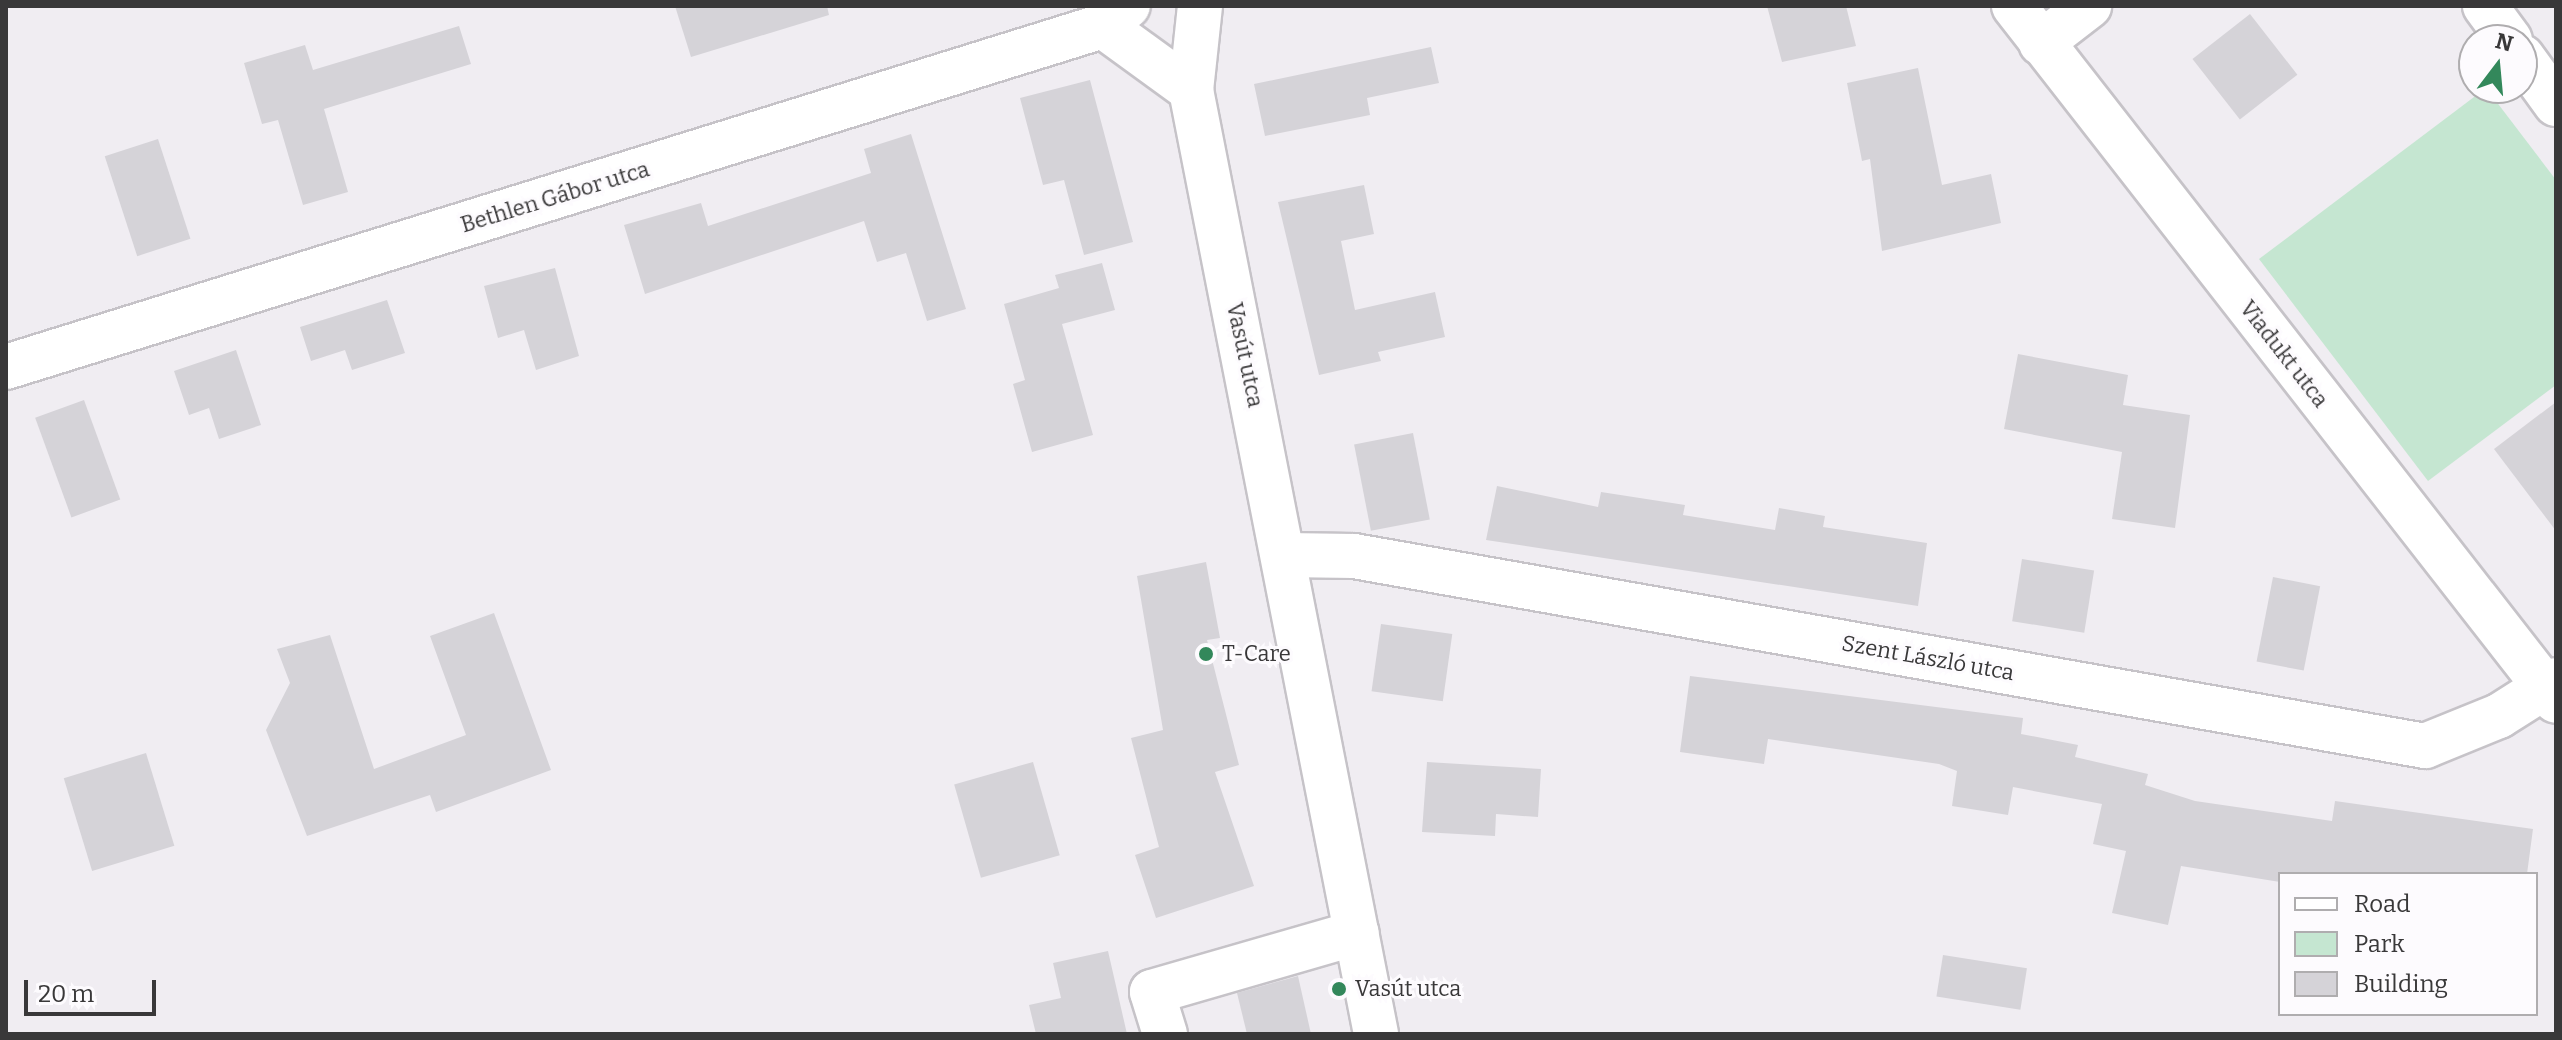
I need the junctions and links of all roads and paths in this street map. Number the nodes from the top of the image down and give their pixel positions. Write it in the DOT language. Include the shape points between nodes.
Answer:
graph roads {
  1 [pos="1200,6"];
  2 [pos="2014,6"];
  3 [pos="2089,6"];
  4 [pos="2485,6"];
  5 [pos="1110,13"];
  6 [pos="2498,24"];
  7 [pos="2041,43"];
  8 [pos="2538,79"];
  9 [pos="1191,90"];
  10 [pos="2556,104"];
  11 [pos="6,367"];
  12 [pos="1285,555"];
  13 [pos="2553,690"];
  14 [pos="1357,933"];
  15 [pos="1165,1034"];
  16 [pos="1376,1034"];
  1 -- 9 [label="street, Vasút utca"];
  2 -- 7 [label="street, Viadukt utca"];
  3 -- 7 [label="street"];
  4 -- 6 [label="street"];
  5 -- 9 [label="street, Bethlen Gábor utca"];
  5 -- 11 [label="street, Bethlen Gábor utca"];
  7 -- 13 [label="street, Viadukt utca"];
  8 -- 10 [label="street"];
  9 -- 12 [label="street, Vasút utca"];
  12 -- 13 [label="street, Szent László utca" via="1354,556 2425,746"];
  12 -- 14 [label="street, Vasút utca"];
  14 -- 15 [label="street" via="1152,992"];
  14 -- 16 [label="street, Vasút utca"];
}
